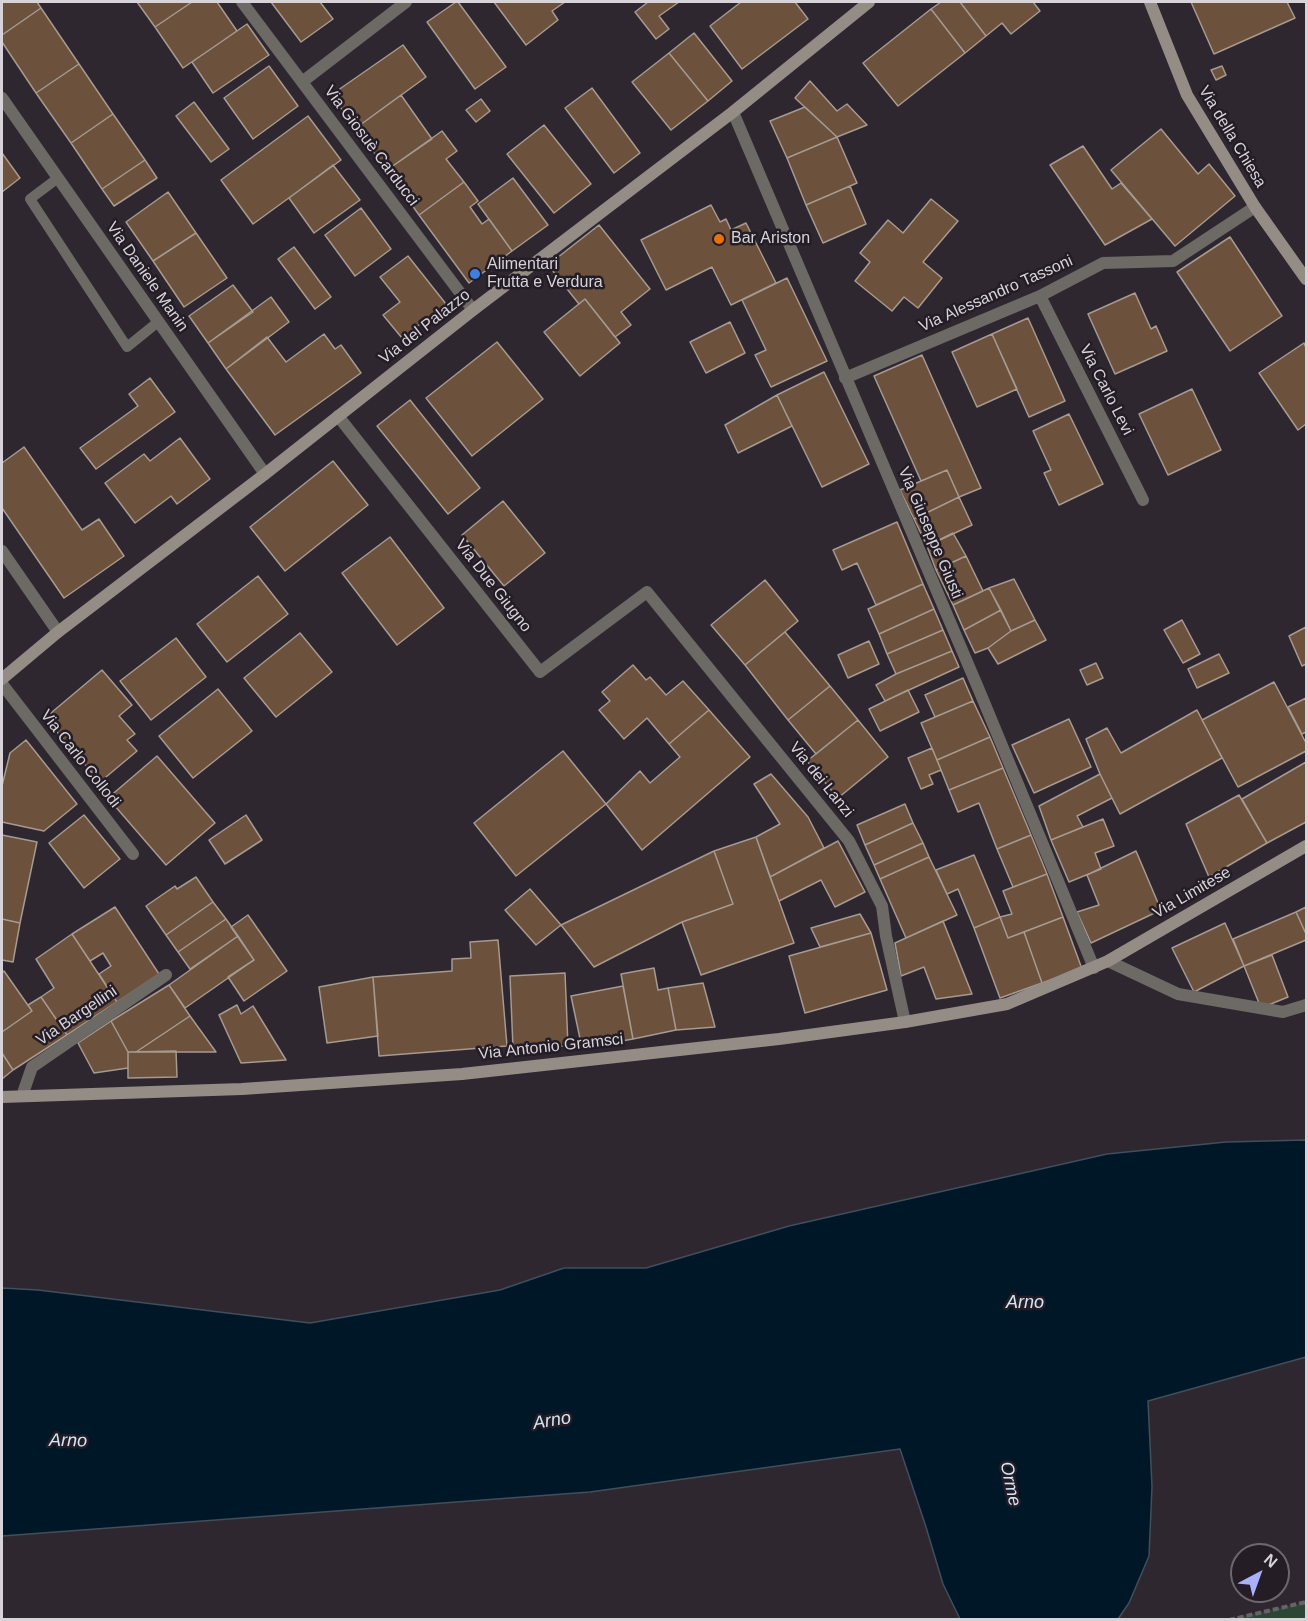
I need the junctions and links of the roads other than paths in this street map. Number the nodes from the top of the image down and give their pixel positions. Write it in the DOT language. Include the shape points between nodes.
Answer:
graph roads {
  1 [pos="242,2"];
  2 [pos="406,2"];
  3 [pos="869,2"];
  4 [pos="1150,2"];
  5 [pos="302,82"];
  6 [pos="2,98"];
  7 [pos="733,112"];
  8 [pos="58,178"];
  9 [pos="1255,207"];
  10 [pos="1306,279"];
  11 [pos="1040,296"];
  12 [pos="473,309"];
  13 [pos="158,322"];
  14 [pos="845,378"];
  15 [pos="338,416"];
  16 [pos="265,474"];
  17 [pos="1143,500"];
  18 [pos="2,551"];
  19 [pos="647,592"];
  20 [pos="58,632"];
  21 [pos="2,679"];
  22 [pos="2,684"];
  23 [pos="1306,846"];
  24 [pos="133,854"];
  25 [pos="1108,962"];
  26 [pos="1094,968"];
  27 [pos="166,975"];
  28 [pos="1306,1005"];
  29 [pos="905,1022"];
  30 [pos="2,1096"];
  31 [pos="22,1096"];
  1 -- 5 [label="street, Via Giosuè Carducci"];
  2 -- 5 [label="street"];
  3 -- 7 [label="main road, Via del Palazzo"];
  4 -- 9 [label="main road, Via della Chiesa" via="1187,95"];
  5 -- 12 [label="street, Via Giosuè Carducci"];
  6 -- 8 [label="street, Via Daniele Manin"];
  7 -- 12 [label="main road, Via del Palazzo"];
  7 -- 14 [label="street, Via Giuseppe Giusti"];
  8 -- 13 [label="street, Via Daniele Manin"];
  8 -- 13 [label="lane" via="30,199 127,347"];
  9 -- 10 [label="main road, Via della Chiesa"];
  9 -- 11 [label="street, Via Alessandro Tassoni" via="1173,261 1103,263"];
  11 -- 14 [label="street, Via Alessandro Tassoni"];
  11 -- 17 [label="street, Via Carlo Levi"];
  12 -- 15 [label="main road, Via del Palazzo"];
  13 -- 16 [label="street, Via Daniele Manin"];
  14 -- 26 [label="street, Via Giuseppe Giusti"];
  15 -- 16 [label="main road, Via del Palazzo"];
  15 -- 19 [label="street, Via Due Giugno" via="540,672"];
  16 -- 20 [label="main road, Via del Palazzo"];
  18 -- 20 [label="street"];
  19 -- 29 [label="street, Via dei Lanzi" via="849,841 882,906"];
  20 -- 21 [label="main road, Via del Palazzo"];
  22 -- 24 [label="street, Via Carlo Collodi"];
  23 -- 25 [label="main road, Via Limitese"];
  25 -- 26 [label="main road, Via Limitese"];
  25 -- 28 [label="street" via="1178,994 1283,1012"];
  26 -- 29 [label="main road, Via Antonio Gramsci" via="1007,1004"];
  27 -- 31 [label="street, Via Bargellini" via="32,1066"];
  29 -- 31 [label="main road, Via Antonio Gramsci" via="462,1074 242,1089"];
  30 -- 31 [label="main road, Via Antonio Gramsci"];
}
